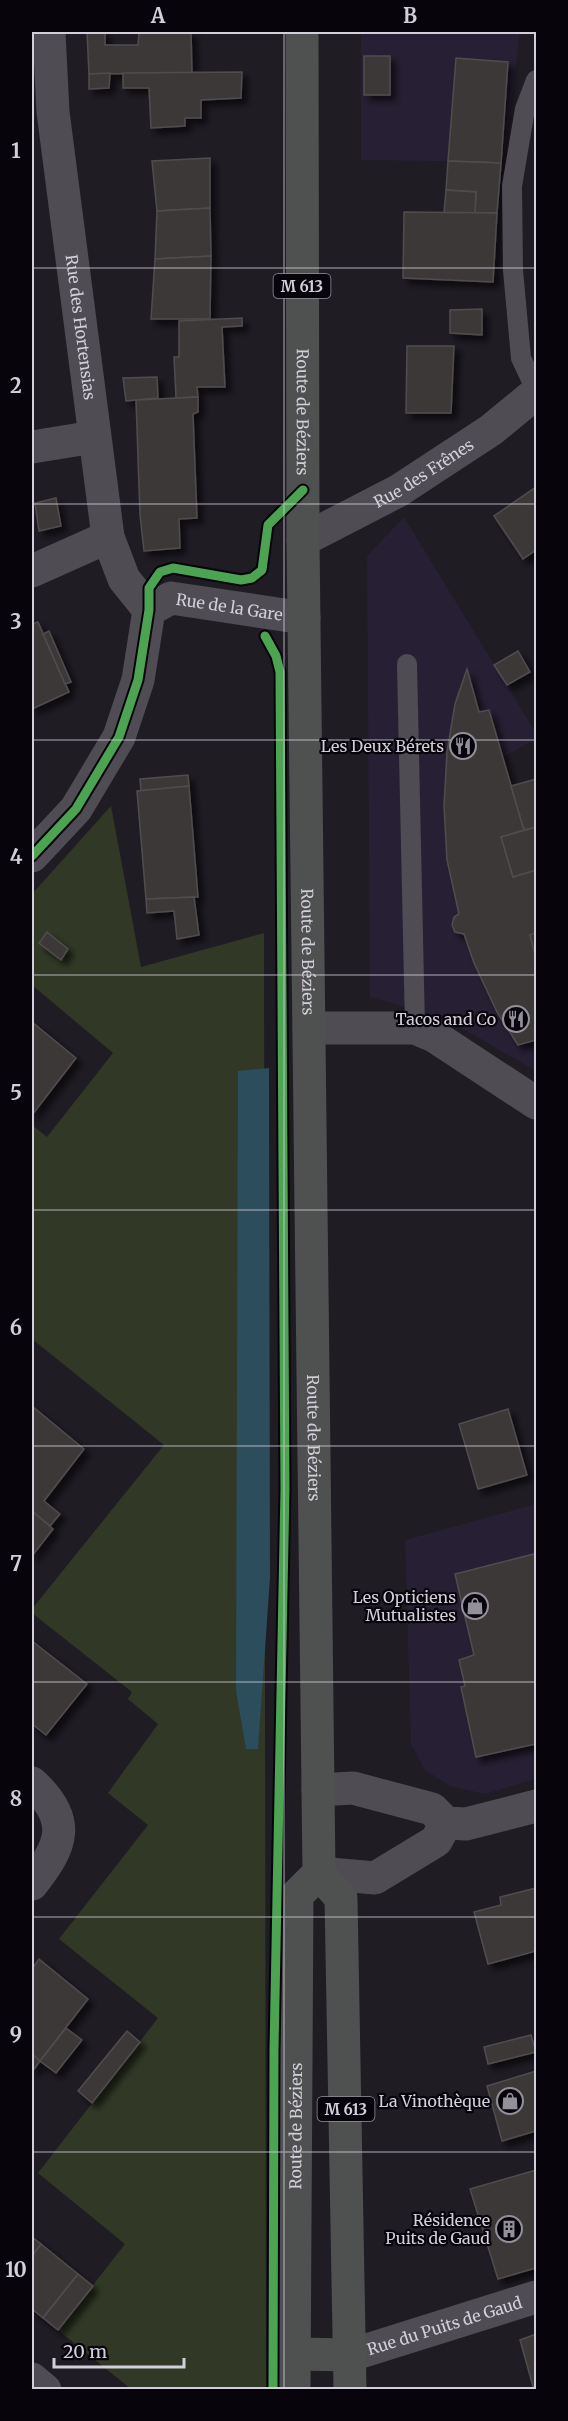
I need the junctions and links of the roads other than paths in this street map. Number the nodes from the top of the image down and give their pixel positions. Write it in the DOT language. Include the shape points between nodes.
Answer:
graph roads {
  1 [pos="49,32"];
  2 [pos="302,32"];
  3 [pos="537,80"];
  4 [pos="537,392"];
  5 [pos="94,436"];
  6 [pos="32,447"];
  7 [pos="108,537"];
  8 [pos="303,540"];
  9 [pos="32,571"];
  10 [pos="149,610"];
  11 [pos="304,618"];
  12 [pos="407,664"];
  13 [pos="32,856"];
  14 [pos="309,1028"];
  15 [pos="416,1028"];
  16 [pos="537,1103"];
  17 [pos="32,1784"];
  18 [pos="318,1790"];
  19 [pos="537,1806"];
  20 [pos="446,1823"];
  21 [pos="319,1873"];
  22 [pos="32,1884"];
  23 [pos="537,2297"];
  24 [pos="295,2354"];
  25 [pos="351,2355"];
  26 [pos="32,2379"];
  27 [pos="45,2390"];
  28 [pos="294,2390"];
  29 [pos="350,2390"];
  1 -- 5 [label="street, Rue des Hortensias" via="53,112"];
  2 -- 8 [label="main road, Route de Béziers / M 613"];
  3 -- 4 [label="lane" via="525,109 513,186 513,270 521,358"];
  4 -- 8 [label="street, Rue des Frênes" via="491,430 398,491"];
  5 -- 6 [label="street"];
  5 -- 7 [label="street, Rue des Hortensias"];
  7 -- 9 [label="street"];
  7 -- 10 [label="street, Rue des Hortensias" via="124,579"];
  8 -- 11 [label="main road, Route de Béziers / M 613"];
  10 -- 11 [label="street, Rue de la Gare" via="171,598"];
  10 -- 13 [label="street" via="138,680 119,737 76,809"];
  11 -- 14 [label="main road, Route de Béziers / M 613"];
  12 -- 15 [label="lane"];
  14 -- 15 [label="street"];
  14 -- 18 [label="main road, Route de Béziers / M 613"];
  15 -- 16 [label="street"];
  17 -- 22 [label="street" via="51,1802 60,1822 55,1848"];
  18 -- 20 [label="street" via="353,1788 432,1809"];
  18 -- 21 [label="main road, Route de Béziers / M 613"];
  19 -- 20 [label="street" via="466,1824"];
  20 -- 21 [label="street" via="436,1840 375,1878"];
  21 -- 24 [label="main road, Route de Béziers / M 613" via="297,1894"];
  21 -- 25 [label="main road, M 613" via="341,1898"];
  23 -- 25 [label="street, Rue du Puits de Gaud"];
  24 -- 25 [label="main road"];
  24 -- 28 [label="main road, Route de Béziers / M 613"];
  25 -- 29 [label="main road, M 613"];
  26 -- 27 [label="street"];
}
